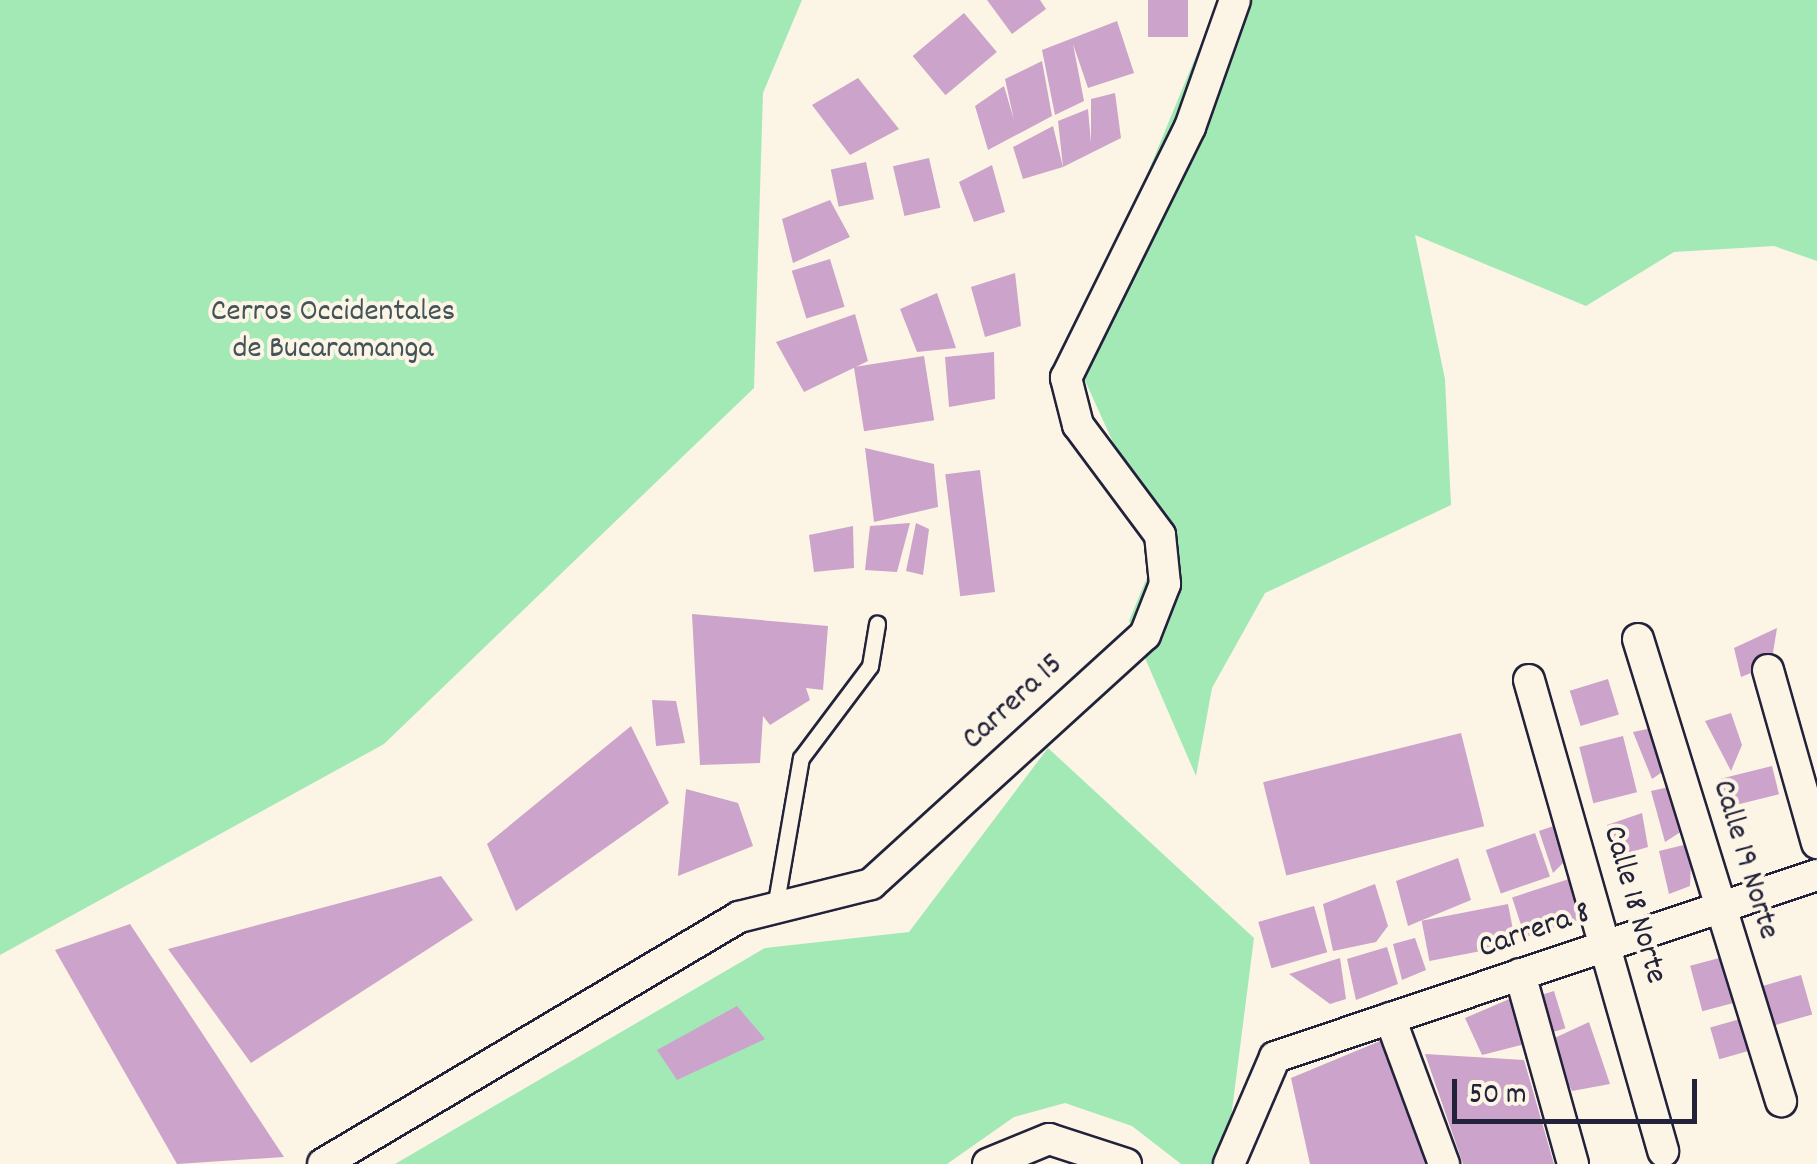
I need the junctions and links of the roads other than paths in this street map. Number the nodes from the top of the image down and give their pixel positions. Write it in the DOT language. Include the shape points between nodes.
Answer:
graph roads {
  1 [pos="1235,0"];
  2 [pos="876,624"];
  3 [pos="1638,639"];
  4 [pos="1768,670"];
  5 [pos="1529,680"];
  6 [pos="1817,843"];
  7 [pos="1817,875"];
  8 [pos="776,902"];
  9 [pos="1722,905"];
  10 [pos="1609,944"];
  11 [pos="1520,974"];
  12 [pos="1390,1018"];
  13 [pos="1781,1101"];
  14 [pos="1663,1151"];
  15 [pos="1237,1158"];
  16 [pos="323,1164"];
  17 [pos="988,1164"];
  18 [pos="1126,1164"];
  19 [pos="1444,1164"];
  20 [pos="1573,1164"];
  1 -- 8 [label="street, Carrera 15" via="1190,127 1066,378 1078,425 1160,535 1164,584 1145,635 870,884"];
  2 -- 8 [label="lane" via="870,666 800,758"];
  3 -- 9 [label="street, Calle 19 Norte"];
  4 -- 6 [label="street"];
  5 -- 10 [label="street, Calle 18 Norte"];
  7 -- 9 [label="street, Carrera 8"];
  8 -- 16 [label="street, Carrera 15"];
  9 -- 10 [label="street, Carrera 8"];
  9 -- 13 [label="street, Calle 19 Norte"];
  10 -- 11 [label="street, Carrera 8"];
  10 -- 14 [label="street, Calle 18 Norte"];
  11 -- 12 [label="street, Carrera 8"];
  11 -- 20 [label="street"];
  12 -- 15 [label="street, Carrera 8" via="1275,1056"];
  12 -- 19 [label="street"];
  17 -- 18 [label="street" via="1014,1146 1082,1144"];
}
